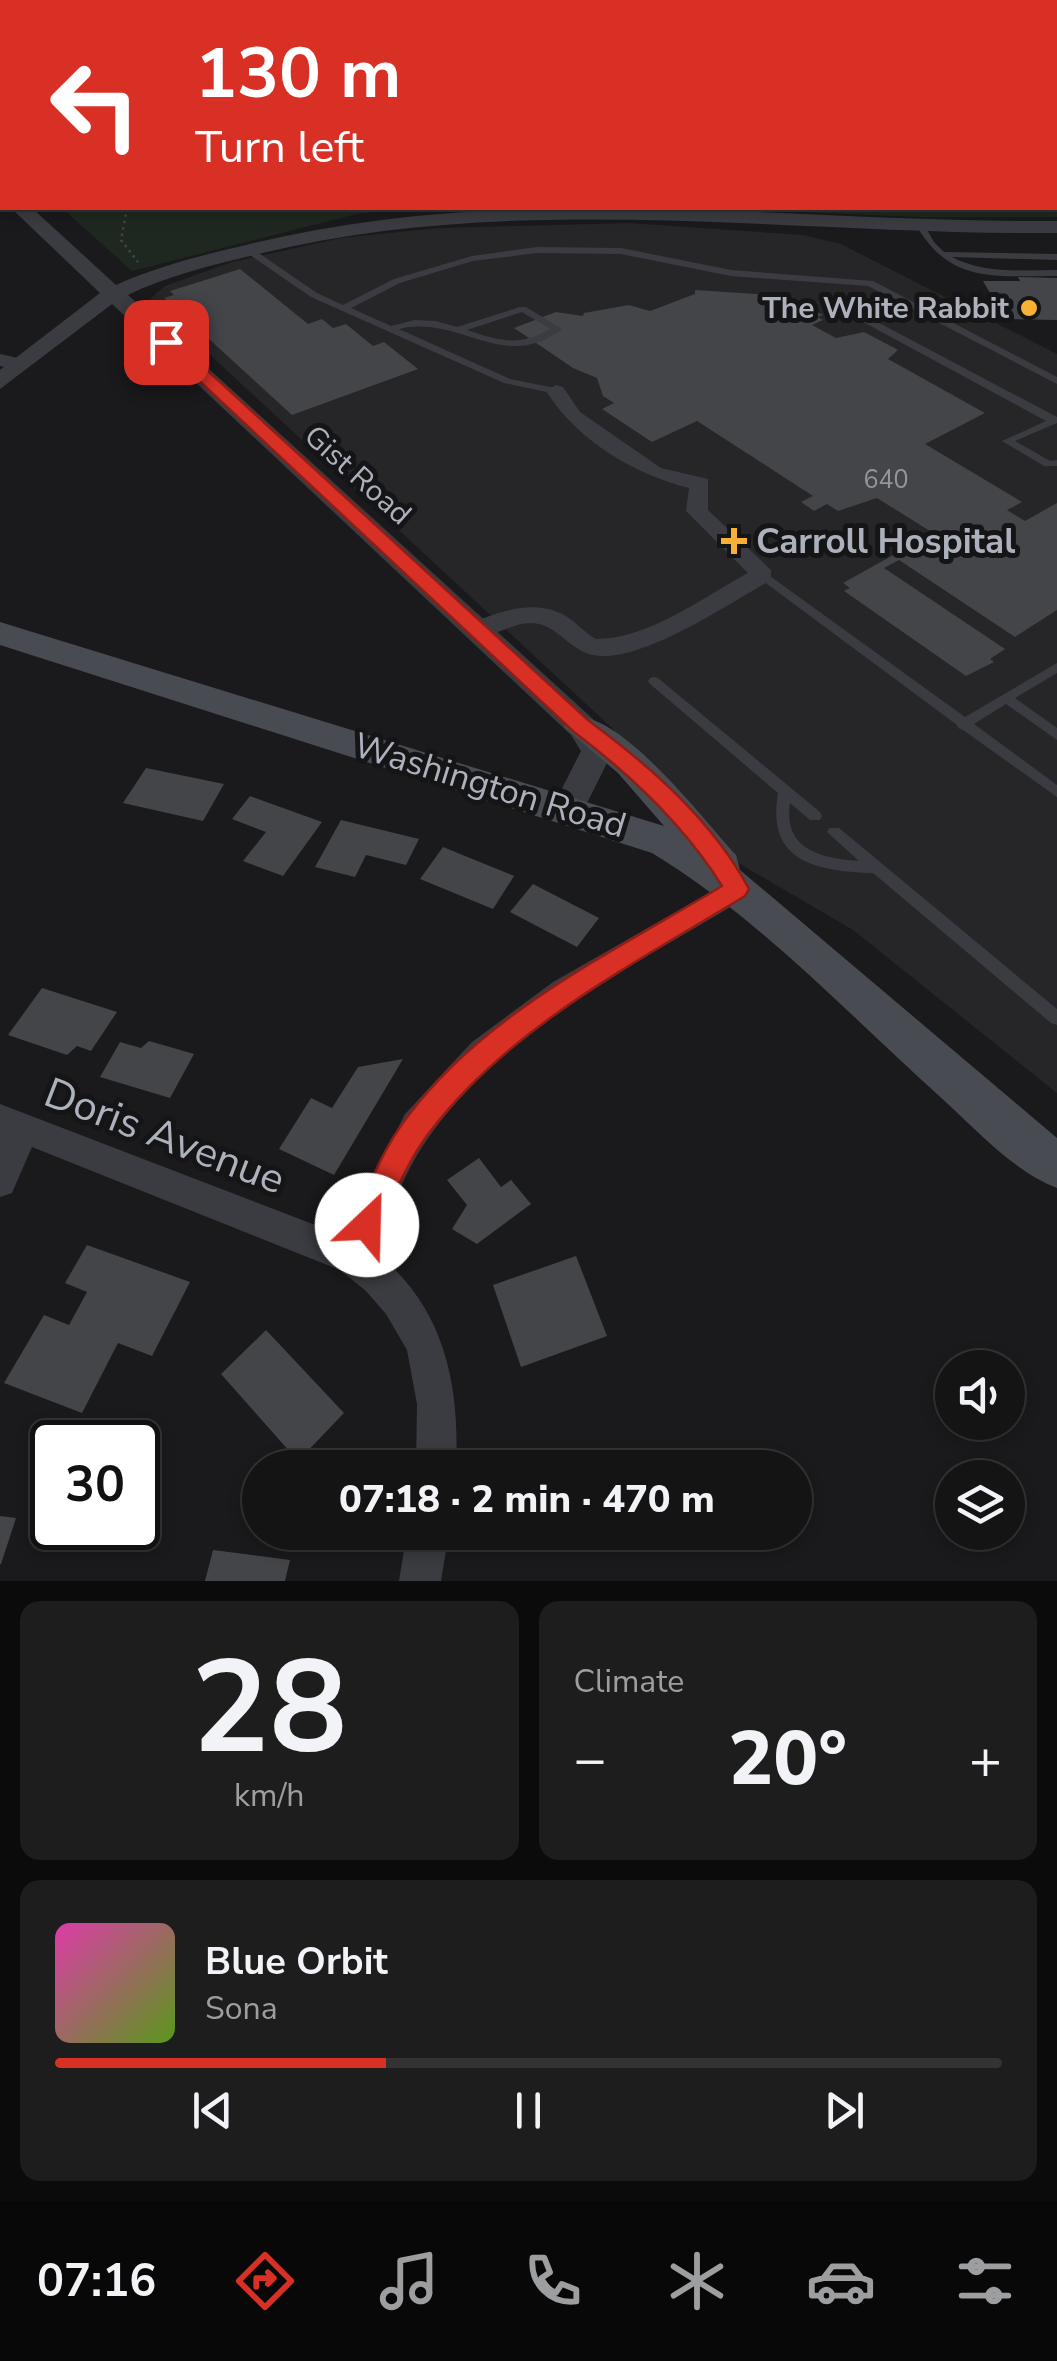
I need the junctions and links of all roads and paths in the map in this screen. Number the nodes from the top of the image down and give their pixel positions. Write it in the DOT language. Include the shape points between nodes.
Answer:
graph roads {
  1 [pos="22,210"];
  2 [pos="127,210"];
  3 [pos="920,225"];
  4 [pos="1057,227"];
  5 [pos="247,249"];
  6 [pos="939,254"];
  7 [pos="1057,256"];
  8 [pos="1057,274"];
  9 [pos="156,278"];
  10 [pos="114,294"];
  11 [pos="344,308"];
  12 [pos="844,308"];
  13 [pos="393,328"];
  14 [pos="460,329"];
  15 [pos="10,362"];
  16 [pos="1057,380"];
  17 [pos="0,382"];
  18 [pos="556,391"];
  19 [pos="1054,420"];
  20 [pos="1057,464"];
  21 [pos="763,576"];
  22 [pos="480,630"];
  23 [pos="0,633"];
  24 [pos="1057,667"];
  25 [pos="654,682"];
  26 [pos="1006,698"];
  27 [pos="963,725"];
  28 [pos="582,727"];
  29 [pos="1057,735"];
  30 [pos="786,791"];
  31 [pos="1057,792"];
  32 [pos="568,808"];
  33 [pos="815,816"];
  34 [pos="834,832"];
  35 [pos="876,867"];
  36 [pos="737,889"];
  37 [pos="1057,1018"];
  38 [pos="11,1124"];
  39 [pos="1057,1166"];
  40 [pos="0,1181"];
  41 [pos="353,1256"];
  42 [pos="437,1450"];
  43 [pos="425,1550"];
  44 [pos="420,1581"];
  1 -- 10 [label="street, Gist Road"];
  2 -- 9 [label="path" via="122,240"];
  3 -- 4 [label="street"];
  3 -- 5 [label="street" via="502,212 384,221"];
  3 -- 6 [label="lane"];
  5 -- 9 [label="street"];
  5 -- 11 [label="lane" via="303,290"];
  6 -- 7 [label="lane"];
  6 -- 8 [label="lane" via="970,271"];
  9 -- 10 [label="street"];
  10 -- 15 [label="street"];
  10 -- 22 [label="street, Gist Road"];
  11 -- 13 [label="lane"];
  11 -- 16 [label="lane" via="397,281 472,259 550,250 622,252 731,273 878,286"];
  12 -- 19 [label="lane"];
  13 -- 14 [label="lane" via="414,319"];
  13 -- 18 [label="lane" via="507,381"];
  14 -- 14 [label="lane" via="511,346 557,330 523,310"];
  15 -- 17 [label="street"];
  18 -- 21 [label="street" via="572,416 654,473 700,484 697,510"];
  19 -- 20 [label="lane" via="1007,441"];
  21 -- 22 [label="street" via="622,646 584,644 540,615 506,618"];
  21 -- 27 [label="lane"];
  22 -- 28 [label="street, Gist Road"];
  23 -- 32 [label="main road, Washington Road"];
  24 -- 26 [label="lane"];
  25 -- 30 [label="lane"];
  26 -- 27 [label="lane"];
  26 -- 29 [label="lane"];
  27 -- 31 [label="lane"];
  28 -- 32 [label="street" via="597,751"];
  28 -- 36 [label="main road" via="632,764 710,848"];
  30 -- 33 [label="lane"];
  30 -- 35 [label="lane" via="779,814 784,833 807,856 829,867"];
  32 -- 36 [label="main road, Washington Road" via="666,842"];
  34 -- 35 [label="lane"];
  35 -- 37 [label="lane"];
  36 -- 39 [label="main road, Washington Road"];
  36 -- 41 [label="street" via="554,1000 464,1070 402,1150"];
  38 -- 40 [label="street"];
  38 -- 41 [label="street, Doris Avenue"];
  41 -- 42 [label="street" via="382,1278 424,1338 440,1404"];
  43 -- 44 [label="street"];
}
